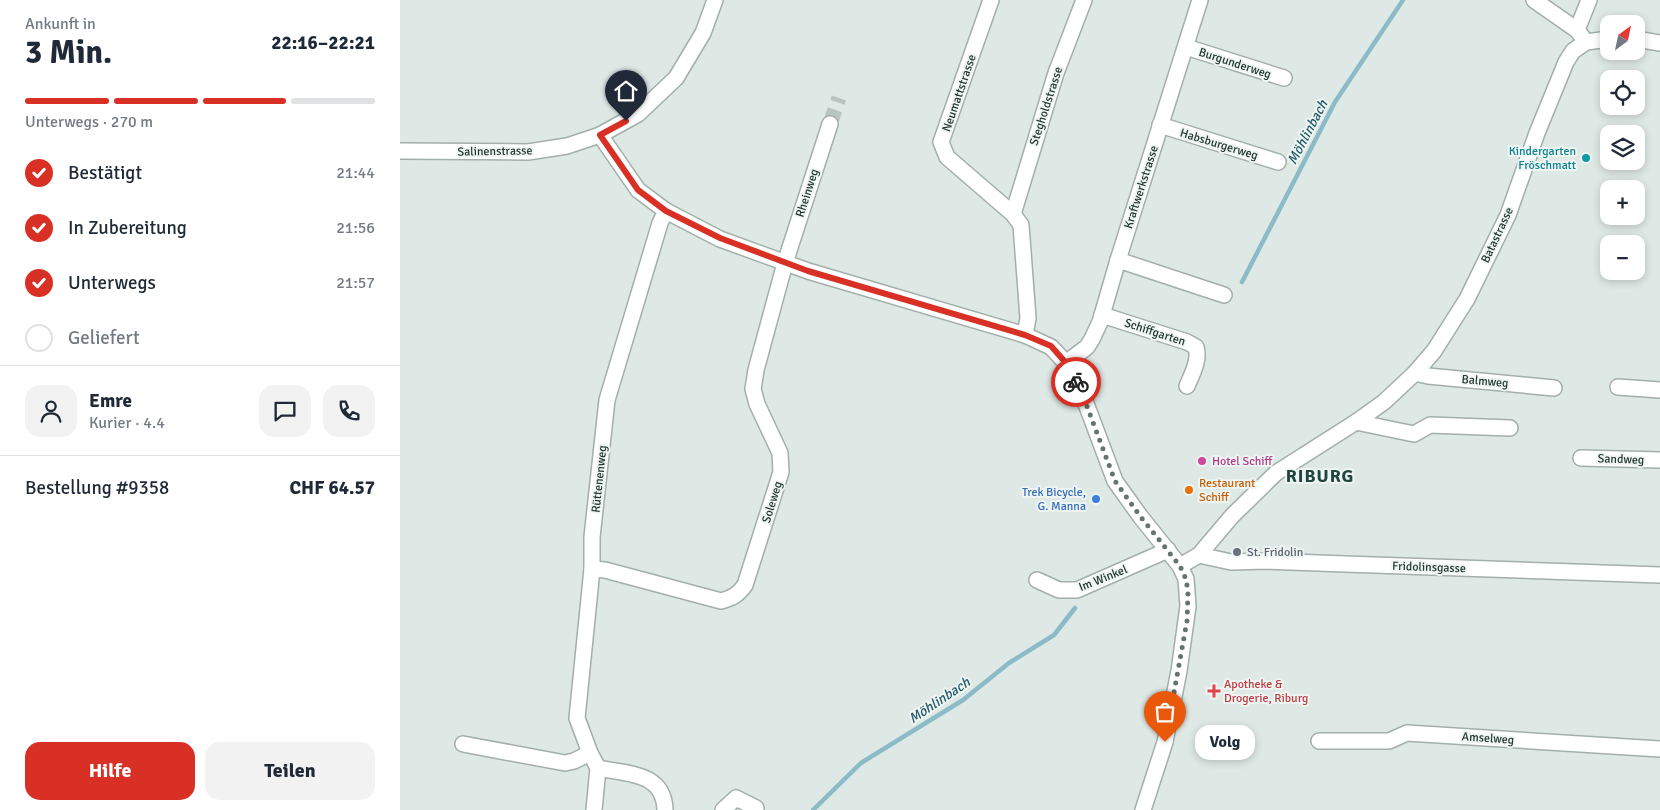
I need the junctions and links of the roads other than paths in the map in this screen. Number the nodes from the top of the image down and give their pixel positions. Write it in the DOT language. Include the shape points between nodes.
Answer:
graph roads {
  1 [pos="715,0"];
  2 [pos="991,0"];
  3 [pos="1084,0"];
  4 [pos="1200,0"];
  5 [pos="1534,0"];
  6 [pos="1589,0"];
  7 [pos="1582,36"];
  8 [pos="1600,38"];
  9 [pos="1645,40"];
  10 [pos="1660,43"];
  11 [pos="1186,47"];
  12 [pos="1284,78"];
  13 [pos="830,124"];
  14 [pos="1160,126"];
  15 [pos="600,135"];
  16 [pos="400,151"];
  17 [pos="1278,162"];
  18 [pos="666,211"];
  19 [pos="1013,214"];
  20 [pos="1118,260"];
  21 [pos="785,263"];
  22 [pos="1224,295"];
  23 [pos="1102,315"];
  24 [pos="1025,335"];
  25 [pos="1066,363"];
  26 [pos="1416,373"];
  27 [pos="1187,386"];
  28 [pos="1618,387"];
  29 [pos="1554,388"];
  30 [pos="1660,390"];
  31 [pos="1356,422"];
  32 [pos="1510,428"];
  33 [pos="1581,458"];
  34 [pos="1660,460"];
  35 [pos="1168,550"];
  36 [pos="1199,556"];
  37 [pos="1180,566"];
  38 [pos="592,569"];
  39 [pos="1660,575"];
  40 [pos="1037,580"];
  41 [pos="1318,742"];
  42 [pos="463,744"];
  43 [pos="1660,749"];
  44 [pos="590,753"];
  45 [pos="598,768"];
  46 [pos="756,808"];
  47 [pos="594,810"];
  48 [pos="665,810"];
  49 [pos="723,810"];
  50 [pos="1143,810"];
  1 -- 15 [label="street, Salinenstrasse" via="703,33 676,78 638,114"];
  2 -- 19 [label="street, Neumattstrasse" via="941,142 947,158"];
  3 -- 19 [label="street, Stegholdstrasse" via="1056,73"];
  4 -- 11 [label="street, Kraftwerkstrasse"];
  5 -- 7 [label="street"];
  6 -- 7 [label="street"];
  7 -- 8 [label="street"];
  7 -- 26 [label="street, Batastrasse" via="1566,62 1508,215 1467,299"];
  9 -- 10 [label="street"];
  11 -- 12 [label="street, Burgunderweg"];
  11 -- 14 [label="street, Kraftwerkstrasse"];
  13 -- 21 [label="street, Rheinweg"];
  14 -- 17 [label="street, Habsburgerweg"];
  14 -- 20 [label="street, Kraftwerkstrasse"];
  15 -- 16 [label="street, Salinenstrasse" via="566,146 528,152"];
  15 -- 18 [label="street" via="638,190"];
  18 -- 21 [label="street" via="720,238"];
  18 -- 38 [label="street, Rüttenenweg" via="608,400 592,537"];
  19 -- 24 [label="street, Neumattstrasse" via="1021,225 1023,236 1028,318"];
  20 -- 22 [label="street"];
  20 -- 23 [label="street, Kraftwerkstrasse"];
  21 -- 24 [label="street"];
  21 -- 38 [label="street, Soleweg" via="753,389 780,453 781,472 745,585 732,599 721,601"];
  23 -- 25 [label="street, Kraftwerkstrasse" via="1087,347"];
  23 -- 27 [label="street, Schiffgarten" via="1196,346 1197,359"];
  24 -- 25 [label="street" via="1051,346"];
  25 -- 35 [label="street" via="1085,401 1115,481"];
  26 -- 29 [label="street, Balmweg"];
  26 -- 31 [label="street, Batastrasse"];
  28 -- 30 [label="street"];
  31 -- 32 [label="street" via="1414,434 1430,425"];
  31 -- 36 [label="street, Batastrasse" via="1276,473 1232,516"];
  33 -- 34 [label="street, Sandweg"];
  35 -- 37 [label="street"];
  35 -- 40 [label="street, Im Winkel" via="1077,590 1059,590"];
  36 -- 37 [label="street, Batastrasse"];
  36 -- 39 [label="street, Fridolinsgasse" via="1231,562"];
  37 -- 50 [label="street" via="1188,592 1187,621 1165,742"];
  38 -- 44 [label="street, Rüttenenweg" via="577,718"];
  41 -- 43 [label="street, Amselweg" via="1389,741 1407,733"];
  42 -- 44 [label="street" via="565,763"];
  44 -- 45 [label="street, Rüttenenweg"];
  45 -- 47 [label="street"];
  45 -- 48 [label="street" via="643,776 653,781 661,791"];
  46 -- 49 [label="street" via="736,798"];
}
